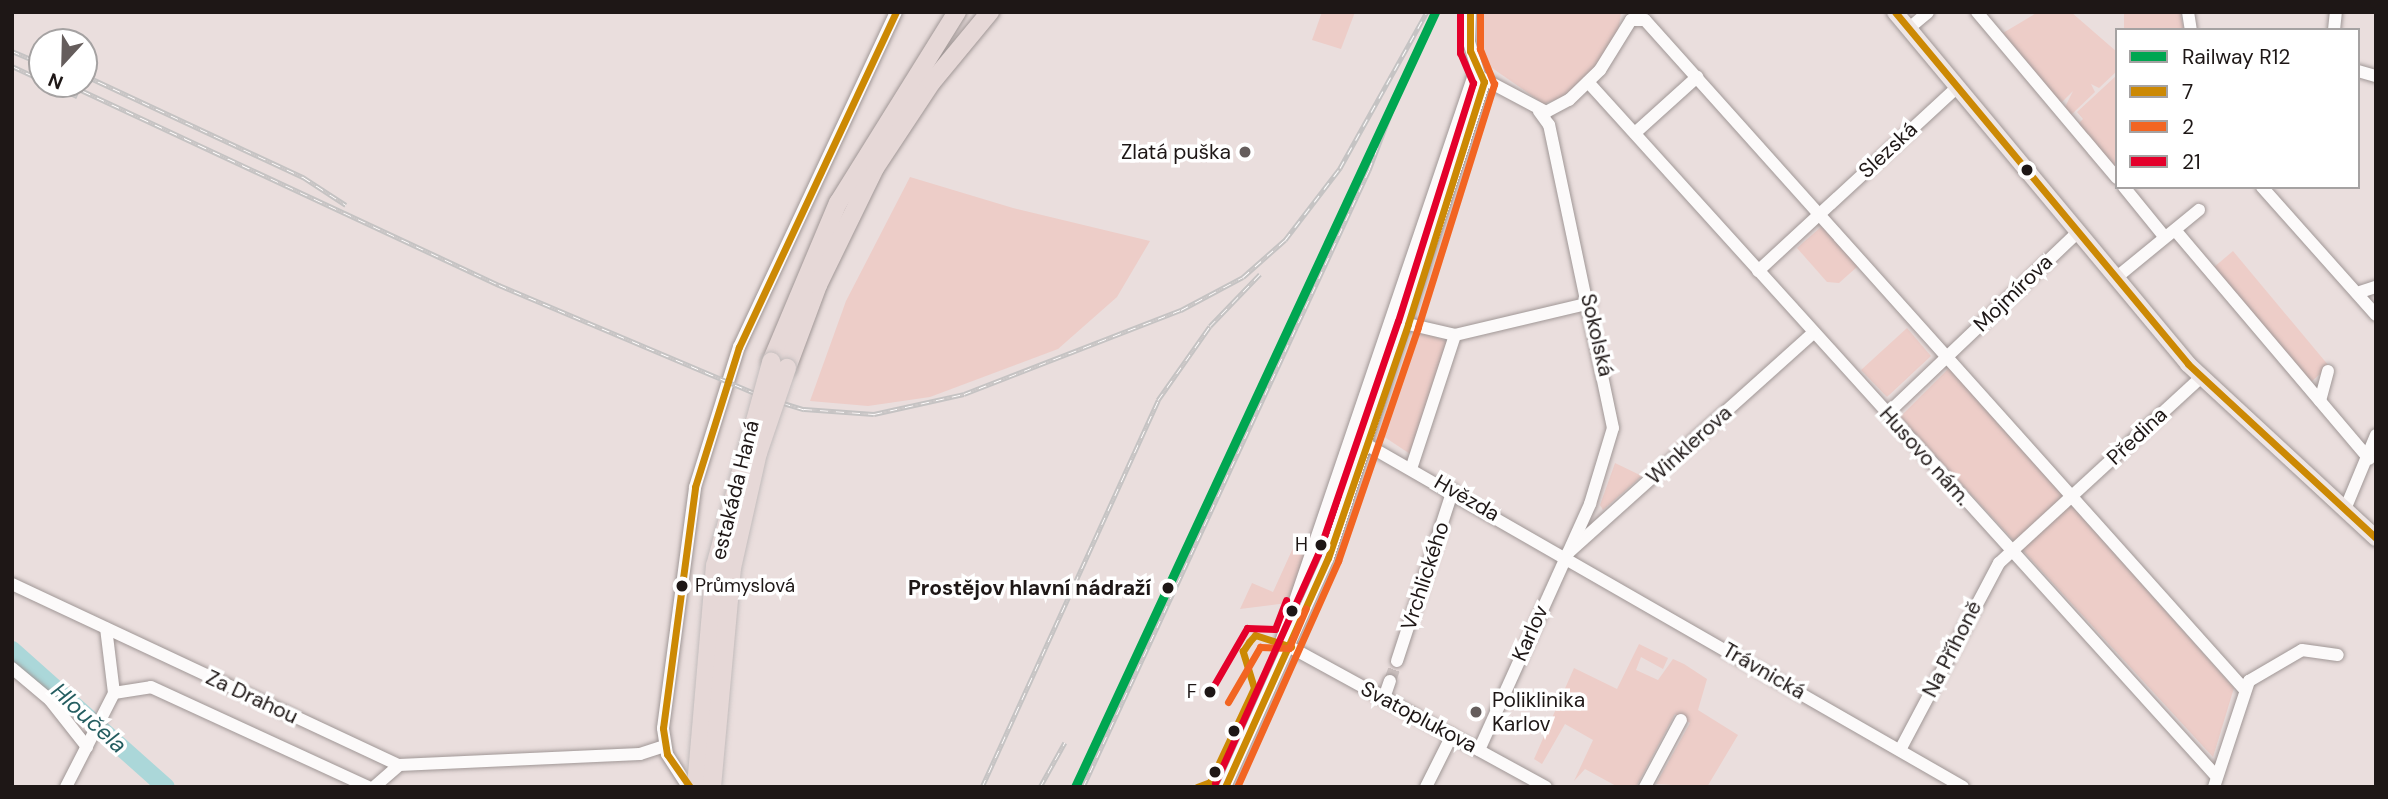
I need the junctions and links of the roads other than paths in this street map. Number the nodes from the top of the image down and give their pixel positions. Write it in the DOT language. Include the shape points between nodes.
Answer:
graph roads {
  1 [pos="896,12"];
  2 [pos="957,12"];
  3 [pos="968,12"];
  4 [pos="990,12"];
  5 [pos="1470,12"];
  6 [pos="1895,12"];
  7 [pos="1928,12"];
  8 [pos="1978,12"];
  9 [pos="1909,29"];
  10 [pos="1476,69"];
  11 [pos="920,71"];
  12 [pos="1697,78"];
  13 [pos="1484,82"];
  14 [pos="1588,82"];
  15 [pos="1956,88"];
  16 [pos="1539,111"];
  17 [pos="1635,133"];
  18 [pos="2115,176"];
  19 [pos="2126,189"];
  20 [pos="2264,189"];
  21 [pos="2199,210"];
  22 [pos="1820,213"];
  23 [pos="2079,231"];
  24 [pos="2169,233"];
  25 [pos="1758,271"];
  26 [pos="2117,277"];
  27 [pos="2376,287"];
  28 [pos="2357,293"];
  29 [pos="1590,303"];
  30 [pos="2376,315"];
  31 [pos="1408,324"];
  32 [pos="1813,333"];
  33 [pos="1455,335"];
  34 [pos="1948,355"];
  35 [pos="779,365"];
  36 [pos="2328,371"];
  37 [pos="2201,377"];
  38 [pos="2320,401"];
  39 [pos="1888,413"];
  40 [pos="2376,435"];
  41 [pos="1355,437"];
  42 [pos="1367,445"];
  43 [pos="2369,459"];
  44 [pos="1412,466"];
  45 [pos="1355,479"];
  46 [pos="1453,490"];
  47 [pos="2072,495"];
  48 [pos="2346,507"];
  49 [pos="2376,538"];
  50 [pos="2010,552"];
  51 [pos="1322,556"];
  52 [pos="1564,556"];
  53 [pos="12,584"];
  54 [pos="106,628"];
  55 [pos="1286,644"];
  56 [pos="2337,655"];
  57 [pos="1396,661"];
  58 [pos="12,668"];
  59 [pos="1390,681"];
  60 [pos="2245,690"];
  61 [pos="114,693"];
  62 [pos="1384,698"];
  63 [pos="1681,720"];
  64 [pos="1452,735"];
  65 [pos="90,742"];
  66 [pos="664,746"];
  67 [pos="1479,750"];
  68 [pos="1900,750"];
  69 [pos="399,765"];
  70 [pos="2215,782"];
  71 [pos="692,786"];
  72 [pos="66,787"];
  73 [pos="368,787"];
  74 [pos="374,787"];
  75 [pos="712,787"];
  76 [pos="1225,787"];
  77 [pos="1426,787"];
  78 [pos="1546,787"];
  79 [pos="1645,787"];
  80 [pos="1963,787"];
  1 -- 66 [label="street" via="797,212 727,380 685,538"];
  2 -- 11 [label="highway"];
  3 -- 11 [label="highway"];
  4 -- 35 [label="highway" via="932,82 875,169"];
  5 -- 10 [label="street"];
  6 -- 9 [label="main road"];
  7 -- 9 [label="street"];
  8 -- 18 [label="street"];
  9 -- 15 [label="main road"];
  10 -- 13 [label="street"];
  10 -- 41 [label="street"];
  11 -- 35 [label="highway" via="838,203"];
  12 -- 14 [label="street" via="1646,20 1631,20"];
  12 -- 17 [label="street"];
  12 -- 22 [label="street"];
  13 -- 16 [label="street"];
  13 -- 31 [label="street"];
  14 -- 16 [label="street" via="1556,110"];
  14 -- 17 [label="street, Husovo nám."];
  15 -- 22 [label="street, Slezská"];
  15 -- 23 [label="main road"];
  16 -- 29 [label="street, Sokolská" via="1549,125"];
  17 -- 25 [label="street, Husovo nám."];
  19 -- 24 [label="street"];
  20 -- 28 [label="street"];
  21 -- 24 [label="street"];
  22 -- 25 [label="street, Slezská"];
  22 -- 34 [label="street"];
  23 -- 26 [label="main road"];
  23 -- 34 [label="street, Mojmírova"];
  24 -- 26 [label="street"];
  24 -- 38 [label="street"];
  25 -- 32 [label="street, Husovo nám."];
  26 -- 37 [label="main road"];
  27 -- 28 [label="street"];
  28 -- 30 [label="street"];
  29 -- 33 [label="street"];
  29 -- 52 [label="street, Sokolská" via="1614,429 1594,494"];
  31 -- 33 [label="street"];
  31 -- 42 [label="street"];
  32 -- 39 [label="street, Husovo nám."];
  32 -- 52 [label="street, Winklerova"];
  33 -- 44 [label="street"];
  34 -- 39 [label="street, Mojmírova"];
  34 -- 47 [label="street"];
  35 -- 71 [label="highway, estakáda Haná, bridge" via="715,566"];
  35 -- 75 [label="highway, estakáda Haná, bridge" via="732,568"];
  36 -- 38 [label="street"];
  37 -- 47 [label="street, Předina"];
  37 -- 48 [label="main road"];
  38 -- 43 [label="street"];
  39 -- 50 [label="street, Husovo nám."];
  40 -- 43 [label="street"];
  41 -- 42 [label="street, Hvězda"];
  41 -- 45 [label="street"];
  41 -- 51 [label="street"];
  42 -- 44 [label="street, Hvězda"];
  42 -- 45 [label="street"];
  43 -- 48 [label="street"];
  44 -- 46 [label="street, Hvězda"];
  45 -- 51 [label="street"];
  46 -- 52 [label="street, Hvězda"];
  46 -- 57 [label="street, Vrchlického"];
  47 -- 50 [label="street, Předina"];
  47 -- 60 [label="street"];
  48 -- 49 [label="main road"];
  50 -- 68 [label="street, Na Příhoně" via="1985,586"];
  50 -- 70 [label="street, Husovo nám."];
  51 -- 55 [label="street"];
  52 -- 67 [label="street, Karlov"];
  52 -- 68 [label="street, Trávnická"];
  53 -- 54 [label="street, Za Drahou"];
  54 -- 61 [label="street"];
  54 -- 69 [label="street, Za Drahou"];
  55 -- 62 [label="street, Svatoplukova"];
  55 -- 76 [label="street"];
  56 -- 60 [label="street" via="2302,650 2256,674"];
  58 -- 65 [label="street"];
  59 -- 62 [label="street"];
  60 -- 70 [label="street"];
  61 -- 65 [label="street"];
  61 -- 73 [label="street, Za Drahou" via="140,685"];
  62 -- 64 [label="street, Svatoplukova"];
  63 -- 79 [label="street"];
  64 -- 67 [label="street, Svatoplukova"];
  64 -- 77 [label="street"];
  65 -- 72 [label="street"];
  66 -- 69 [label="street, Za Drahou" via="640,754"];
  66 -- 71 [label="street"];
  67 -- 78 [label="street, Svatoplukova"];
  68 -- 80 [label="street, Trávnická"];
  69 -- 74 [label="street"];
}
